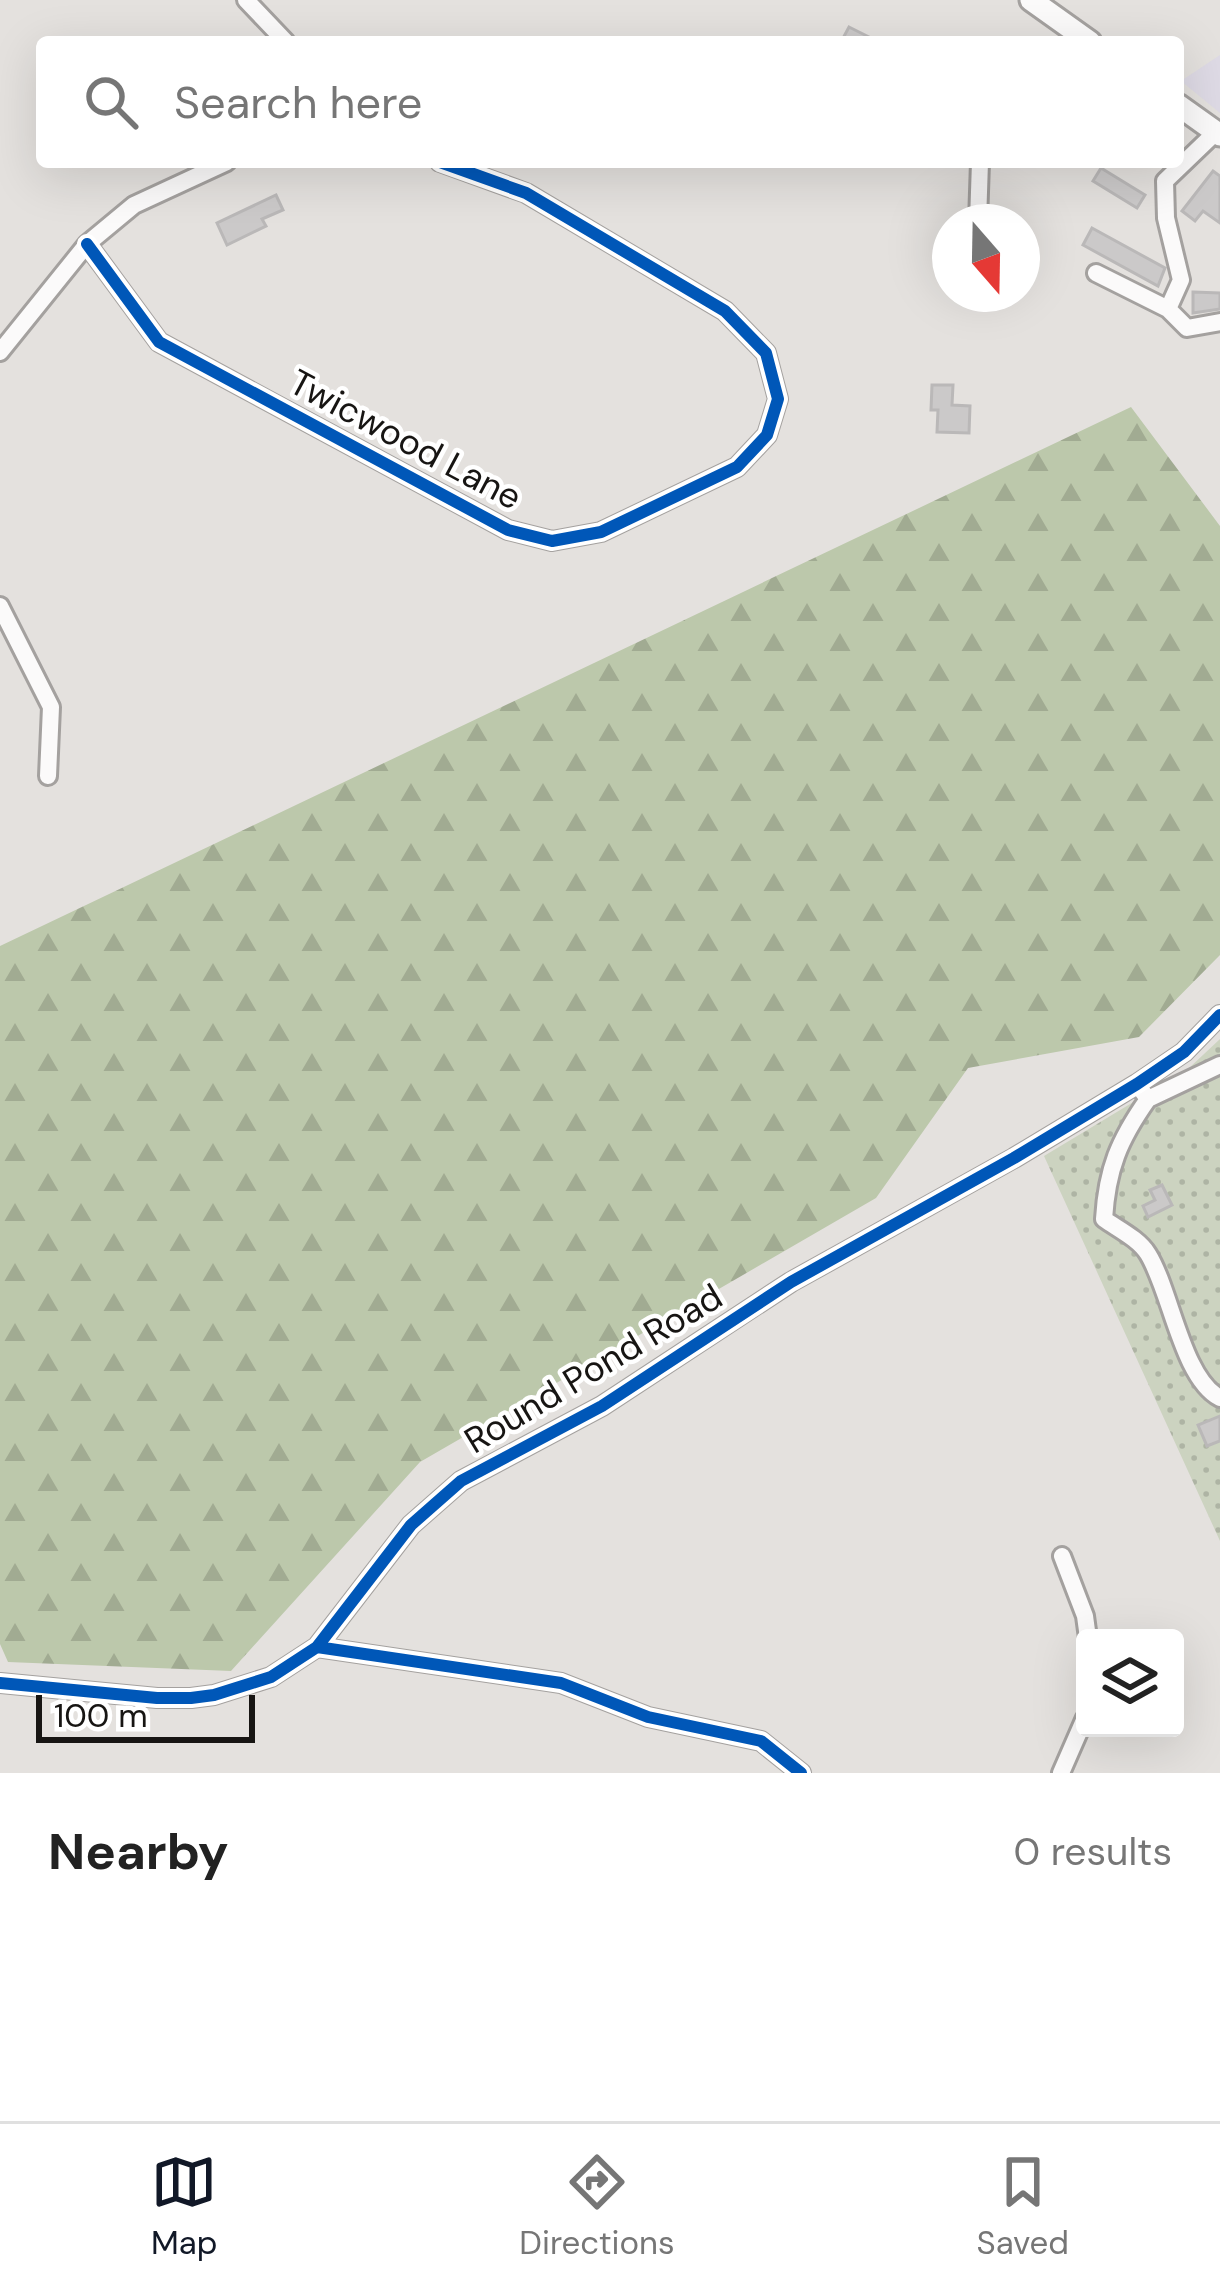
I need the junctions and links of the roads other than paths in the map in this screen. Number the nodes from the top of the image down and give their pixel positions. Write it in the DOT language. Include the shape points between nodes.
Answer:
graph roads {
  1 [pos="246,0"];
  2 [pos="1031,0"];
  3 [pos="280,36"];
  4 [pos="1077,36"];
  5 [pos="1184,109"];
  6 [pos="1218,134"];
  7 [pos="1184,164"];
  8 [pos="214,168"];
  9 [pos="457,168"];
  10 [pos="980,168"];
  11 [pos="1180,168"];
  12 [pos="979,204"];
  13 [pos="87,244"];
  14 [pos="1096,273"];
  15 [pos="1168,310"];
  16 [pos="1220,322"];
  17 [pos="0,352"];
  18 [pos="0,606"];
  19 [pos="48,776"];
  20 [pos="1220,1015"];
  21 [pos="1220,1065"];
  22 [pos="1143,1092"];
  23 [pos="1220,1398"];
  24 [pos="1062,1556"];
  25 [pos="1087,1629"];
  26 [pos="317,1647"];
  27 [pos="0,1683"];
  28 [pos="1077,1737"];
  29 [pos="801,1773"];
  30 [pos="1061,1773"];
  1 -- 3 [label="street"];
  2 -- 4 [label="main road"];
  5 -- 6 [label="main road"];
  6 -- 7 [label="street"];
  8 -- 13 [label="street" via="134,205"];
  9 -- 13 [label="street, Twicwood Lane" via="526,193 725,311 766,353 778,399 767,435 736,467 601,532 552,541 508,530 160,342"];
  10 -- 12 [label="street"];
  11 -- 15 [label="street" via="1165,181 1181,280"];
  13 -- 17 [label="street"];
  14 -- 15 [label="street"];
  15 -- 16 [label="street" via="1187,328"];
  18 -- 19 [label="street" via="51,707"];
  20 -- 22 [label="street, Round Pond Road"];
  21 -- 22 [label="street"];
  22 -- 23 [label="street" via="1107,1176 1104,1219 1145,1248 1189,1355"];
  22 -- 26 [label="street, Round Pond Road" via="790,1282 602,1406 461,1481 412,1525"];
  24 -- 25 [label="street"];
  26 -- 27 [label="street, Round Pond Road" via="271,1677 214,1695 157,1698"];
  26 -- 29 [label="street" via="561,1682 648,1717 761,1741"];
  28 -- 30 [label="street"];
}
